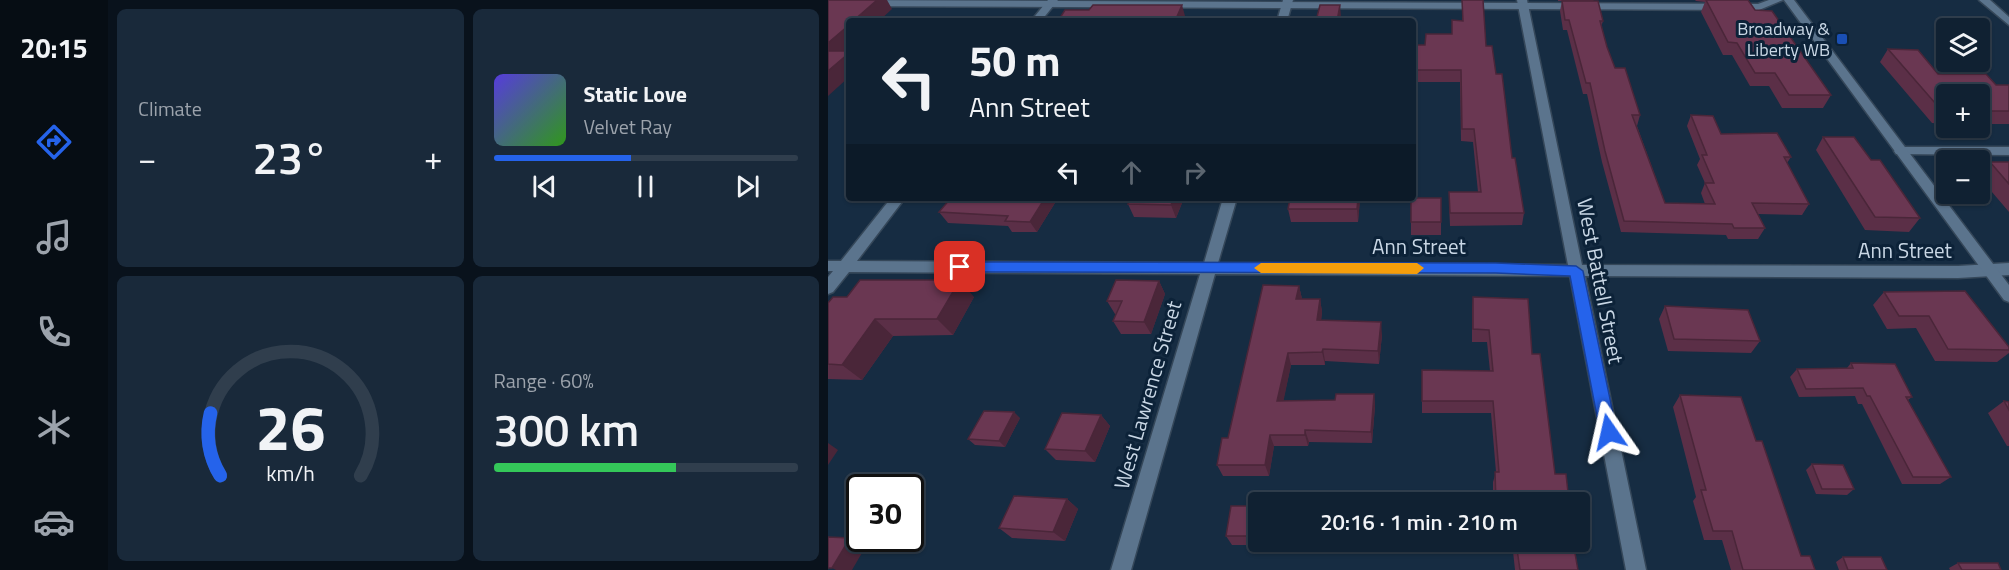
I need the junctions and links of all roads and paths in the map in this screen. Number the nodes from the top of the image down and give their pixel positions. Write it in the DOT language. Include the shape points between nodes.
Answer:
graph roads {
  1 [pos="1778,0"];
  2 [pos="1789,0"];
  3 [pos="1984,0"];
  4 [pos="1051,2"];
  5 [pos="1287,2"];
  6 [pos="828,3"];
  7 [pos="1523,3"];
  8 [pos="1038,18"];
  9 [pos="1283,18"];
  10 [pos="2009,22"];
  11 [pos="1900,151"];
  12 [pos="2009,151"];
  13 [pos="896,201"];
  14 [pos="1229,201"];
  15 [pos="828,266"];
  16 [pos="845,266"];
  17 [pos="1209,268"];
  18 [pos="2009,269"];
  19 [pos="1576,271"];
  20 [pos="1990,271"];
  21 [pos="828,288"];
  22 [pos="2009,296"];
  23 [pos="1120,570"];
  24 [pos="1636,570"];
  1 -- 7 [label="street" via="1759,7"];
  2 -- 11 [label="street"];
  3 -- 10 [label="street"];
  4 -- 5 [label="street"];
  4 -- 6 [label="street"];
  4 -- 8 [label="street"];
  5 -- 7 [label="street"];
  5 -- 9 [label="street"];
  7 -- 19 [label="street, West Battell Street"];
  11 -- 12 [label="street"];
  11 -- 20 [label="street"];
  13 -- 16 [label="street"];
  14 -- 17 [label="street, West Lawrence Street"];
  15 -- 16 [label="street, Ann Street"];
  16 -- 17 [label="street, Ann Street"];
  16 -- 21 [label="street"];
  17 -- 19 [label="street, Ann Street"];
  17 -- 23 [label="street, West Lawrence Street"];
  18 -- 20 [label="street, Ann Street"];
  19 -- 20 [label="street, Ann Street"];
  19 -- 24 [label="street, West Battell Street"];
  20 -- 22 [label="street"];
}
